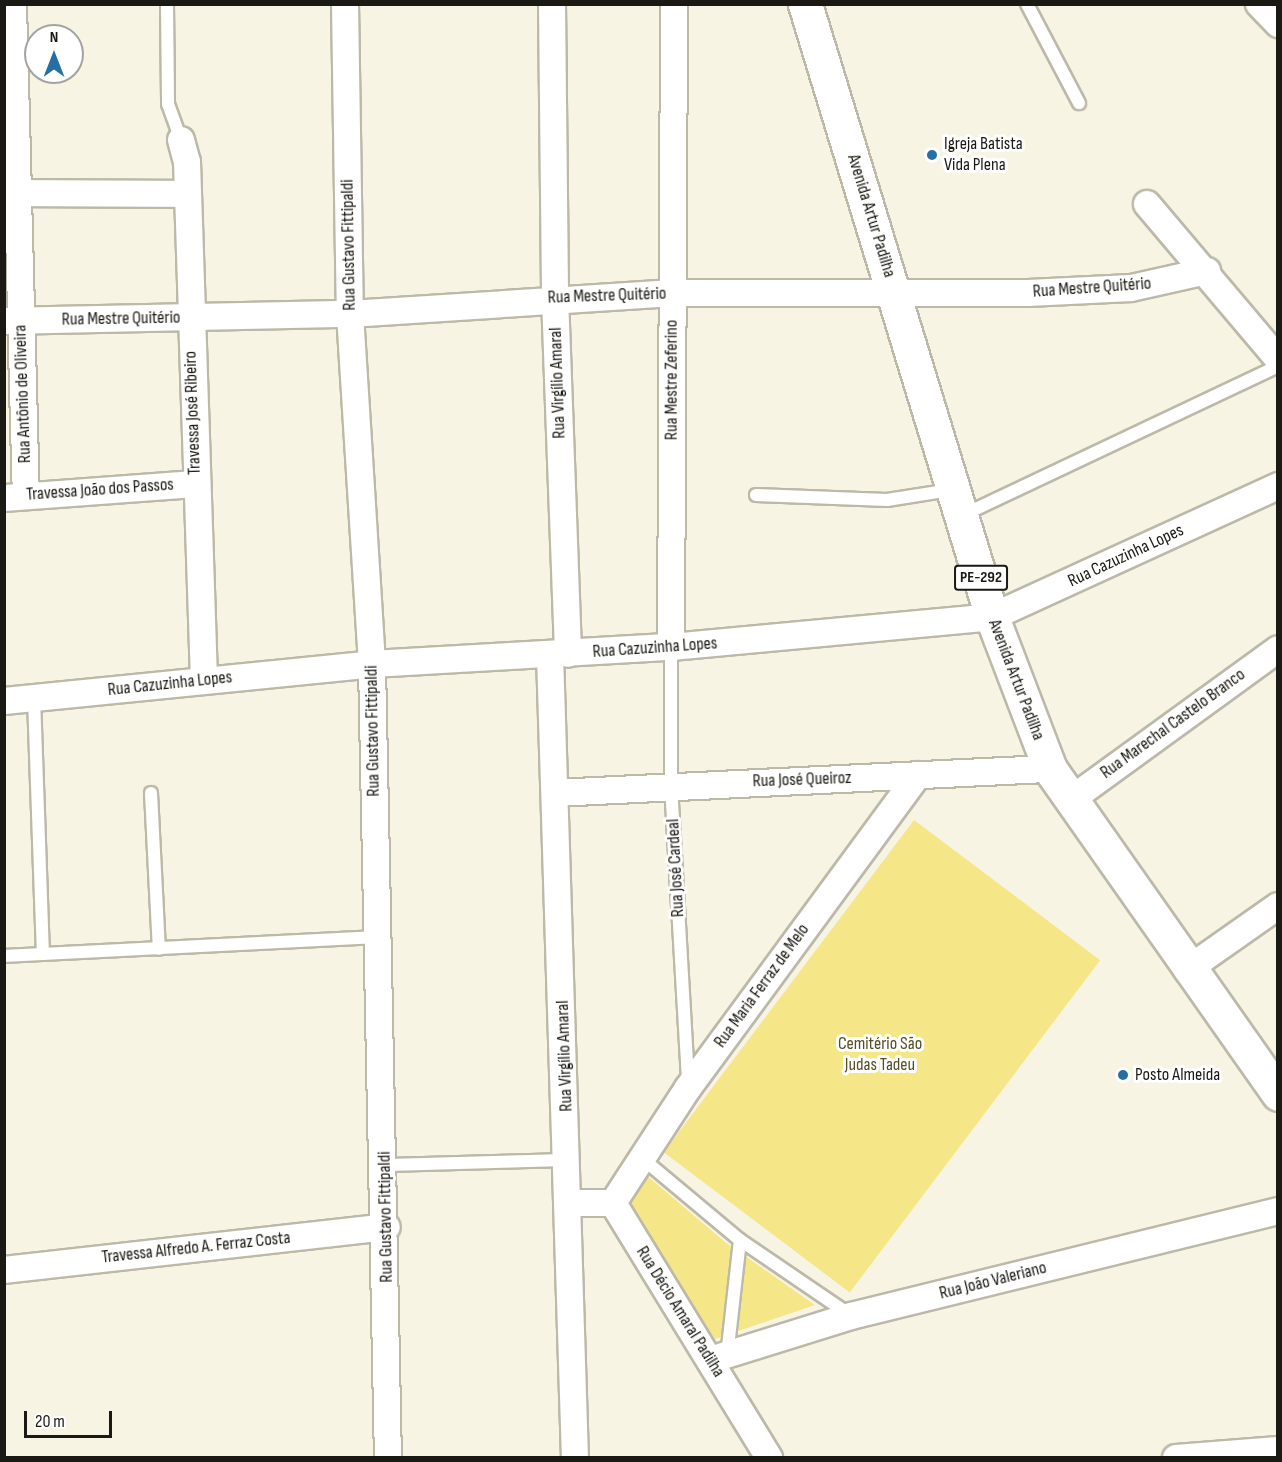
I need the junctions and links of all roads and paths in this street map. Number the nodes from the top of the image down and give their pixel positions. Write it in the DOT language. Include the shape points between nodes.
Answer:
graph roads {
  1 [pos="14,4"];
  2 [pos="167,4"];
  3 [pos="345,4"];
  4 [pos="552,4"];
  5 [pos="674,4"];
  6 [pos="805,4"];
  7 [pos="1027,4"];
  8 [pos="1259,4"];
  9 [pos="1278,24"];
  10 [pos="1079,103"];
  11 [pos="181,140"];
  12 [pos="18,193"];
  13 [pos="188,194"];
  14 [pos="1147,204"];
  15 [pos="1207,271"];
  16 [pos="893,290"];
  17 [pos="673,293"];
  18 [pos="555,297"];
  19 [pos="350,314"];
  20 [pos="190,318"];
  21 [pos="12,320"];
  22 [pos="1278,359"];
  23 [pos="1278,366"];
  24 [pos="195,484"];
  25 [pos="1278,486"];
  26 [pos="756,495"];
  27 [pos="15,497"];
  28 [pos="959,502"];
  29 [pos="992,617"];
  30 [pos="671,647"];
  31 [pos="1278,649"];
  32 [pos="559,655"];
  33 [pos="372,664"];
  34 [pos="204,681"];
  35 [pos="34,698"];
  36 [pos="4,700"];
  37 [pos="1050,769"];
  38 [pos="918,775"];
  39 [pos="671,785"];
  40 [pos="151,793"];
  41 [pos="555,794"];
  42 [pos="1069,801"];
  43 [pos="1278,906"];
  44 [pos="377,937"];
  45 [pos="159,949"];
  46 [pos="43,954"];
  47 [pos="4,956"];
  48 [pos="1187,970"];
  49 [pos="688,1088"];
  50 [pos="1278,1094"];
  51 [pos="643,1159"];
  52 [pos="569,1160"];
  53 [pos="385,1165"];
  54 [pos="570,1203"];
  55 [pos="613,1203"];
  56 [pos="1278,1211"];
  57 [pos="387,1227"];
  58 [pos="740,1240"];
  59 [pos="4,1270"];
  60 [pos="851,1316"];
  61 [pos="719,1357"];
  62 [pos="1278,1450"];
  63 [pos="388,1458"];
  64 [pos="575,1458"];
  65 [pos="769,1458"];
  66 [pos="1176,1458"];
  1 -- 12 [label="street, Rua Antônio de Oliveira"];
  2 -- 11 [label="lane, Travessa José Ribeiro" via="168,104"];
  3 -- 19 [label="street, Rua Gustavo Fittipaldi"];
  4 -- 18 [label="street, Rua Virgílio Amaral"];
  5 -- 17 [label="street, Rua Mestre Zeferino"];
  6 -- 16 [label="main road, Avenida Artur Padilha / PE-292"];
  7 -- 10 [label="lane"];
  8 -- 9 [label="street"];
  11 -- 13 [label="street, Travessa José Ribeiro"];
  12 -- 13 [label="street"];
  12 -- 21 [label="street, Rua Antônio de Oliveira"];
  13 -- 20 [label="street, Travessa José Ribeiro"];
  14 -- 15 [label="street"];
  15 -- 16 [label="street, Rua Mestre Quitério" via="1131,288 1028,293"];
  15 -- 22 [label="street"];
  16 -- 17 [label="street, Rua Mestre Quitério"];
  16 -- 28 [label="main road, Avenida Artur Padilha / PE-292"];
  17 -- 18 [label="street, Rua Mestre Quitério"];
  17 -- 30 [label="street, Rua Mestre Zeferino"];
  18 -- 19 [label="street, Rua Mestre Quitério"];
  18 -- 32 [label="street, Rua Virgílio Amaral"];
  19 -- 20 [label="street, Rua Mestre Quitério"];
  19 -- 33 [label="street, Rua Gustavo Fittipaldi"];
  20 -- 21 [label="street, Rua Mestre Quitério"];
  20 -- 24 [label="street, Travessa José Ribeiro"];
  21 -- 27 [label="street, Rua Antônio de Oliveira"];
  23 -- 28 [label="lane"];
  24 -- 27 [label="street, Travessa João dos Passos"];
  24 -- 34 [label="street, Travessa José Ribeiro"];
  25 -- 29 [label="street, Rua Cazuzinha Lopes"];
  26 -- 28 [label="lane"];
  28 -- 29 [label="main road, Avenida Artur Padilha / PE-292"];
  29 -- 30 [label="street, Rua Cazuzinha Lopes"];
  29 -- 37 [label="main road, Avenida Artur Padilha / PE-292"];
  30 -- 32 [label="street, Rua Cazuzinha Lopes"];
  30 -- 39 [label="lane, Rua José Cardeal"];
  31 -- 42 [label="street, Rua Marechal Castelo Branco"];
  32 -- 33 [label="street, Rua Cazuzinha Lopes"];
  32 -- 41 [label="street, Rua Virgílio Amaral"];
  33 -- 34 [label="street, Rua Cazuzinha Lopes"];
  33 -- 44 [label="street, Rua Gustavo Fittipaldi"];
  34 -- 35 [label="street, Rua Cazuzinha Lopes"];
  35 -- 36 [label="street, Rua Cazuzinha Lopes"];
  35 -- 46 [label="lane"];
  37 -- 38 [label="street, Rua José Queiroz"];
  37 -- 42 [label="main road, Avenida Artur Padilha / PE-292"];
  38 -- 39 [label="street, Rua José Queiroz"];
  38 -- 49 [label="street, Rua Maria Ferraz de Melo"];
  39 -- 41 [label="street, Rua José Queiroz"];
  39 -- 49 [label="lane, Rua José Cardeal"];
  40 -- 45 [label="lane"];
  41 -- 52 [label="street, Rua Virgílio Amaral"];
  42 -- 48 [label="main road, Avenida Artur Padilha / PE-292"];
  43 -- 48 [label="street"];
  44 -- 45 [label="lane"];
  44 -- 53 [label="street, Rua Gustavo Fittipaldi"];
  45 -- 46 [label="lane"];
  46 -- 47 [label="lane"];
  48 -- 50 [label="main road, Avenida Artur Padilha / PE-292"];
  49 -- 51 [label="street, Rua Maria Ferraz de Melo"];
  51 -- 55 [label="street, Rua Maria Ferraz de Melo"];
  51 -- 58 [label="lane"];
  52 -- 53 [label="lane"];
  52 -- 54 [label="street, Rua Virgílio Amaral"];
  53 -- 57 [label="street, Rua Gustavo Fittipaldi"];
  54 -- 55 [label="street"];
  54 -- 64 [label="street, Rua Virgílio Amaral"];
  55 -- 61 [label="street, Rua Décio Amaral Padilha"];
  56 -- 60 [label="street, Rua João Valeriano"];
  57 -- 59 [label="street, Travessa Alfredo A. Ferraz Costa"];
  57 -- 63 [label="street, Rua Gustavo Fittipaldi"];
  58 -- 60 [label="lane"];
  58 -- 61 [label="lane"];
  60 -- 61 [label="street, Rua João Valeriano"];
  61 -- 65 [label="street, Rua Décio Amaral Padilha"];
  62 -- 66 [label="street"];
}
